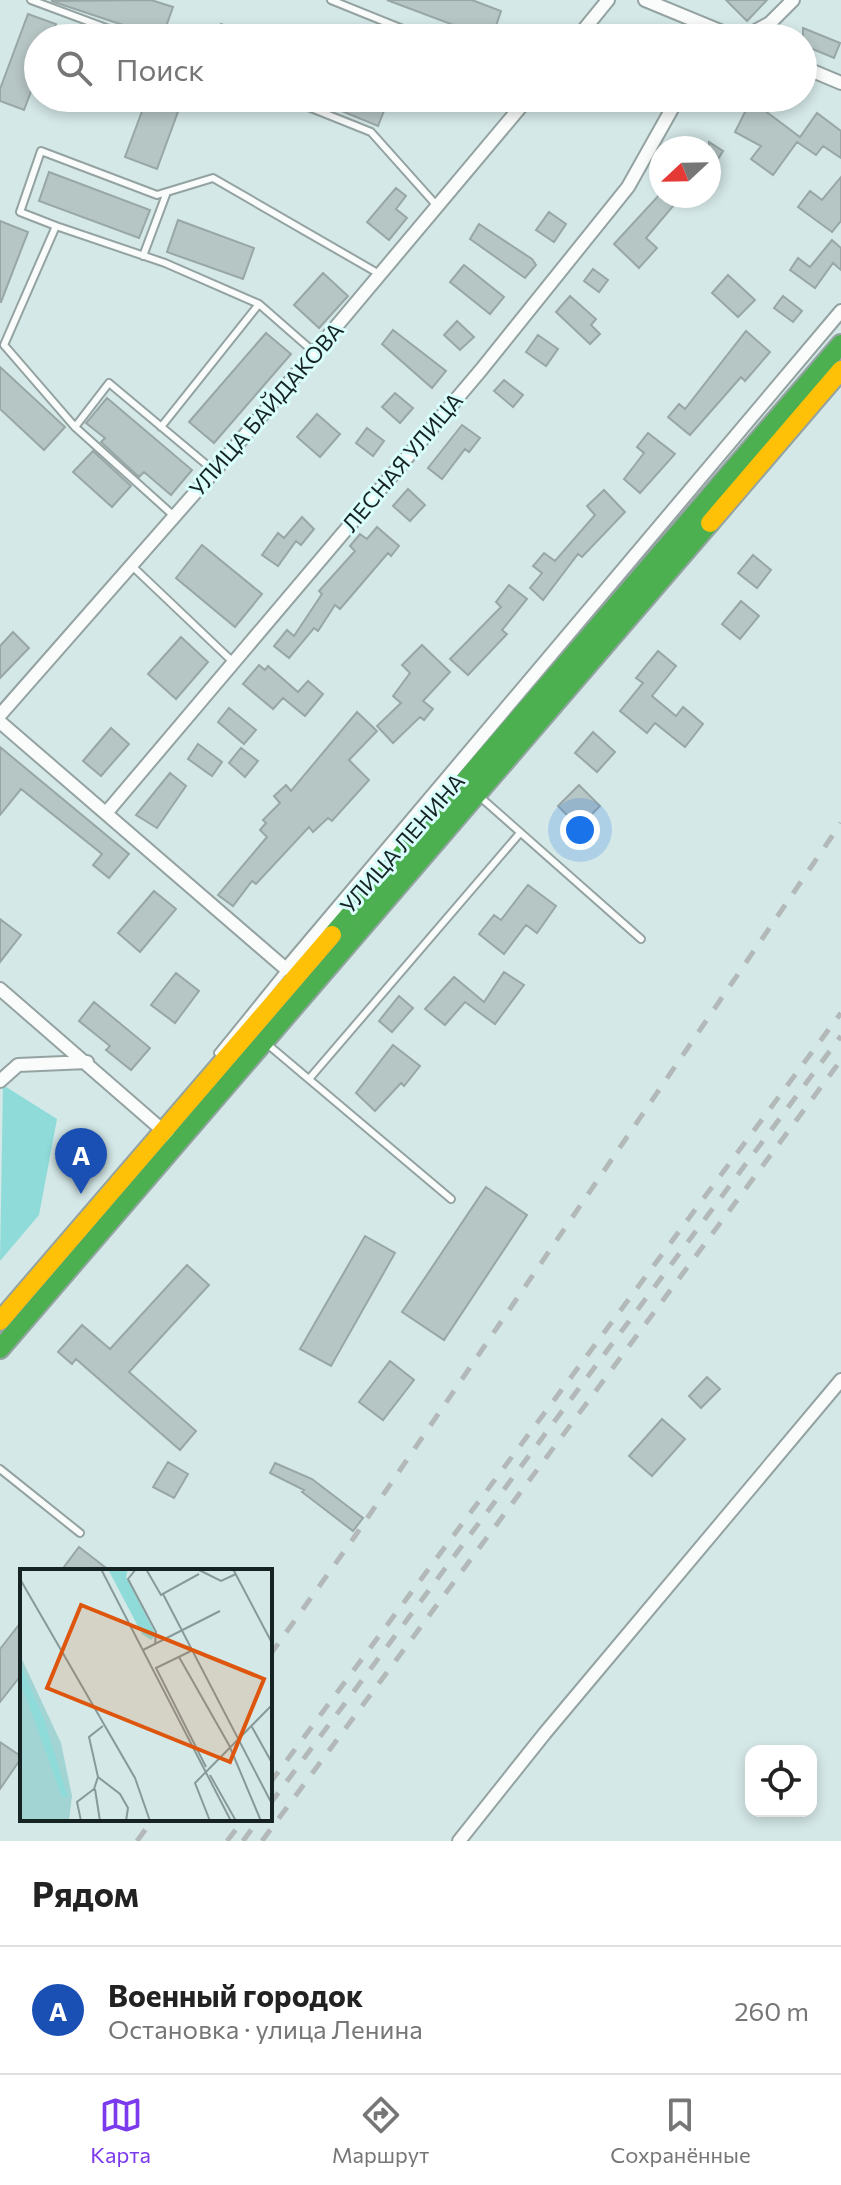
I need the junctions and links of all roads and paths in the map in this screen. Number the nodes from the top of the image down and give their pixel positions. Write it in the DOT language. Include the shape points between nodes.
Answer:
graph roads {
  1 [pos="31,0"];
  2 [pos="331,0"];
  3 [pos="608,0"];
  4 [pos="645,0"];
  5 [pos="793,0"];
  6 [pos="95,24"];
  7 [pos="390,24"];
  8 [pos="588,24"];
  9 [pos="704,24"];
  10 [pos="768,24"];
  11 [pos="817,73"];
  12 [pos="841,83"];
  13 [pos="321,112"];
  14 [pos="516,112"];
  15 [pos="670,112"];
  16 [pos="167,192"];
  17 [pos="438,207"];
  18 [pos="56,226"];
  19 [pos="143,256"];
  20 [pos="381,275"];
  21 [pos="259,304"];
  22 [pos="841,311"];
  23 [pos="841,344"];
  24 [pos="315,353"];
  25 [pos="841,370"];
  26 [pos="75,427"];
  27 [pos="161,427"];
  28 [pos="214,471"];
  29 [pos="174,516"];
  30 [pos="131,565"];
  31 [pos="233,662"];
  32 [pos="0,715"];
  33 [pos="0,722"];
  34 [pos="470,788"];
  35 [pos="107,812"];
  36 [pos="520,833"];
  37 [pos="641,939"];
  38 [pos="286,969"];
  39 [pos="0,989"];
  40 [pos="257,1035"];
  41 [pos="87,1062"];
  42 [pos="199,1077"];
  43 [pos="309,1079"];
  44 [pos="0,1081"];
  45 [pos="170,1136"];
  46 [pos="451,1199"];
  47 [pos="0,1321"];
  48 [pos="0,1349"];
  49 [pos="841,1380"];
  50 [pos="0,1469"];
  51 [pos="80,1533"];
  52 [pos="459,1841"];
  1 -- 6 [label="lane"];
  2 -- 7 [label="lane"];
  3 -- 8 [label="street"];
  4 -- 9 [label="street"];
  5 -- 10 [label="street"];
  11 -- 12 [label="street"];
  13 -- 17 [label="lane" via="371,132"];
  14 -- 17 [label="street, УЛИЦА БАЙДАКОВА"];
  15 -- 31 [label="street, ЛЕСНАЯ УЛИЦА" via="628,187"];
  16 -- 18 [label="lane" via="157,195 41,151 20,212"];
  16 -- 19 [label="lane"];
  16 -- 20 [label="lane" via="213,178"];
  17 -- 20 [label="street, УЛИЦА БАЙДАКОВА"];
  18 -- 19 [label="lane"];
  18 -- 26 [label="lane" via="4,345"];
  19 -- 21 [label="lane"];
  20 -- 24 [label="street, УЛИЦА БАЙДАКОВА"];
  21 -- 24 [label="lane"];
  21 -- 27 [label="lane"];
  22 -- 38 [label="street, УЛИЦА ЛЕНИНА"];
  23 -- 34 [label="main road, УЛИЦА ЛЕНИНА"];
  24 -- 28 [label="street, УЛИЦА БАЙДАКОВА"];
  25 -- 34 [label="main road, УЛИЦА ЛЕНИНА"];
  26 -- 27 [label="lane" via="109,383"];
  26 -- 29 [label="lane"];
  27 -- 28 [label="lane"];
  28 -- 29 [label="street, УЛИЦА БАЙДАКОВА"];
  29 -- 30 [label="street, УЛИЦА БАЙДАКОВА"];
  30 -- 31 [label="lane"];
  30 -- 32 [label="street, УЛИЦА БАЙДАКОВА"];
  31 -- 35 [label="street, ЛЕСНАЯ УЛИЦА"];
  33 -- 35 [label="street"];
  34 -- 36 [label="lane"];
  34 -- 40 [label="main road, УЛИЦА ЛЕНИНА"];
  35 -- 38 [label="street"];
  36 -- 37 [label="lane"];
  36 -- 43 [label="lane"];
  38 -- 42 [label="lane"];
  39 -- 41 [label="street"];
  40 -- 43 [label="lane"];
  40 -- 45 [label="main road, УЛИЦА ЛЕНИНА"];
  41 -- 44 [label="street" via="18,1065"];
  41 -- 45 [label="street"];
  43 -- 46 [label="lane"];
  45 -- 47 [label="main road, УЛИЦА ЛЕНИНА"];
  45 -- 48 [label="main road, УЛИЦА ЛЕНИНА"];
  49 -- 52 [label="street"];
  50 -- 51 [label="lane"];
}
